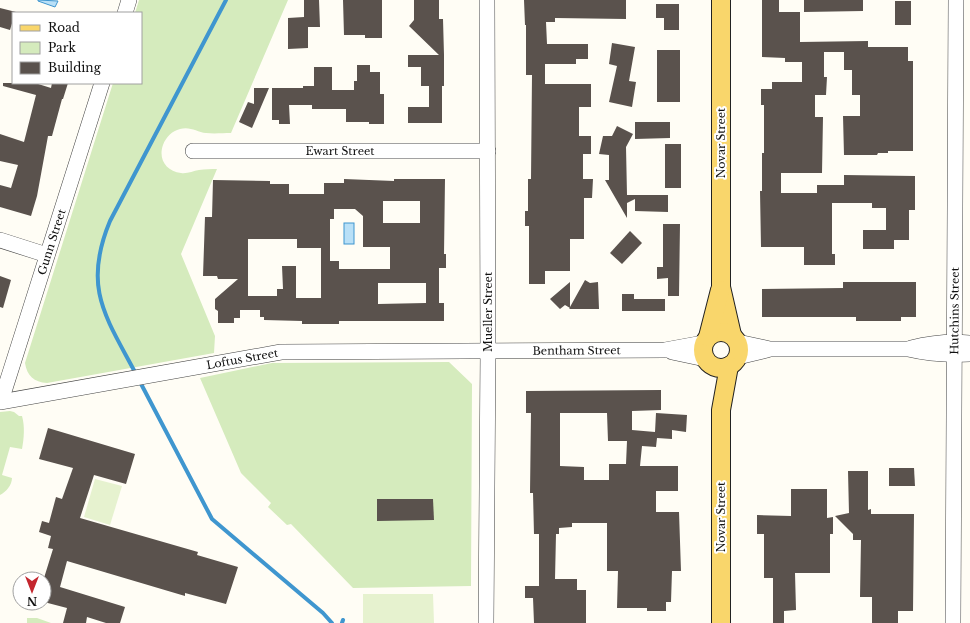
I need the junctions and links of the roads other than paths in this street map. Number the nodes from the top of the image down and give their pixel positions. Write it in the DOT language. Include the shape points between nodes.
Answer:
graph roads {
  1 [pos="129,0"];
  2 [pos="487,0"];
  3 [pos="721,0"];
  4 [pos="956,0"];
  5 [pos="125,12"];
  6 [pos="102,84"];
  7 [pos="193,151"];
  8 [pos="488,151"];
  9 [pos="0,240"];
  10 [pos="47,255"];
  11 [pos="721,287"];
  12 [pos="970,343"];
  13 [pos="954,348"];
  14 [pos="488,351"];
  15 [pos="721,351"];
  16 [pos="970,354"];
  17 [pos="1,401"];
  18 [pos="486,623"];
  19 [pos="721,623"];
  20 [pos="953,623"];
  1 -- 5 [label="street"];
  2 -- 8 [label="street, Mueller Street"];
  3 -- 11 [label="main road, Novar Street"];
  4 -- 13 [label="street, Hutchins Street"];
  6 -- 10 [label="street, Gunn Street"];
  7 -- 8 [label="street, Ewart Street"];
  8 -- 14 [label="street, Mueller Street"];
  9 -- 10 [label="street"];
  10 -- 17 [label="street, Gunn Street"];
  11 -- 15 [label="main road, Novar Street"];
  11 -- 15 [label="main road, Novar Street"];
  12 -- 13 [label="street, Bentham Street"];
  13 -- 15 [label="street, Bentham Street" via="929,354 908,349"];
  13 -- 16 [label="street, Bentham Street"];
  13 -- 20 [label="street, Hutchins Street"];
  14 -- 15 [label="street, Bentham Street"];
  14 -- 17 [label="street, Loftus Street" via="281,352"];
  14 -- 18 [label="street, Mueller Street"];
  15 -- 19 [label="main road, Novar Street"];
}
